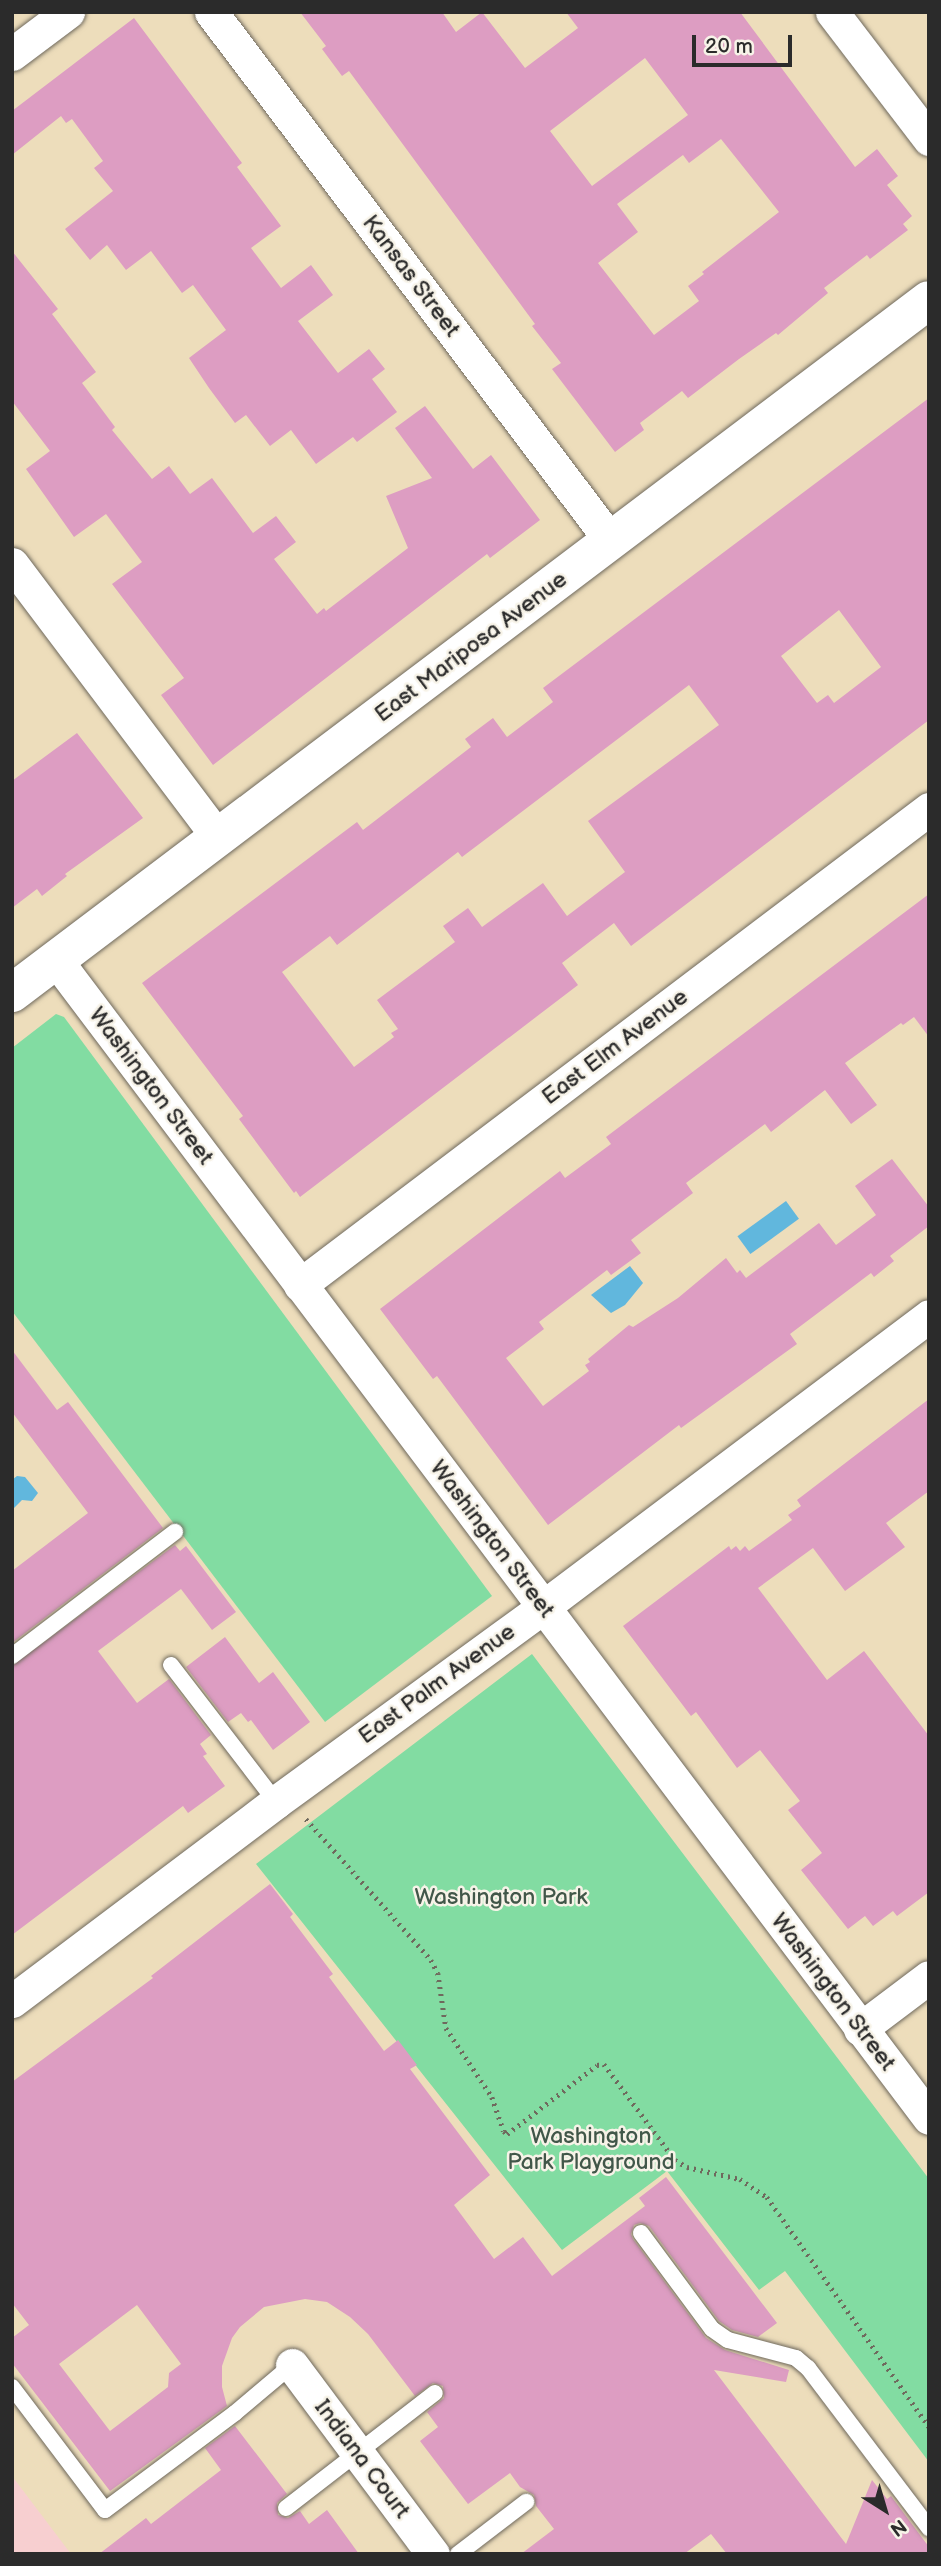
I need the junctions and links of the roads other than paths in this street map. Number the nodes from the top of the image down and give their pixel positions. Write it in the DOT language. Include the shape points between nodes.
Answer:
graph roads {
  1 [pos="68,12"];
  2 [pos="211,12"];
  3 [pos="832,12"];
  4 [pos="12,54"];
  5 [pos="929,139"];
  6 [pos="929,300"];
  7 [pos="611,541"];
  8 [pos="12,564"];
  9 [pos="929,809"];
  10 [pos="218,837"];
  11 [pos="56,960"];
  12 [pos="12,993"];
  13 [pos="300,1285"];
  14 [pos="929,1316"];
  15 [pos="175,1532"];
  16 [pos="543,1607"];
  17 [pos="12,1656"];
  18 [pos="171,1665"];
  19 [pos="276,1802"];
  20 [pos="929,1977"];
  21 [pos="12,2001"];
  22 [pos="860,2029"];
  23 [pos="929,2118"];
  24 [pos="640,2233"];
  25 [pos="292,2365"];
  26 [pos="12,2387"];
  27 [pos="435,2393"];
  28 [pos="357,2452"];
  29 [pos="526,2502"];
  30 [pos="286,2508"];
  31 [pos="929,2528"];
  32 [pos="433,2554"];
  33 [pos="458,2554"];
  1 -- 4 [label="street"];
  2 -- 7 [label="street, Kansas Street"];
  3 -- 5 [label="street"];
  6 -- 7 [label="street, East Mariposa Avenue"];
  7 -- 10 [label="street, East Mariposa Avenue"];
  8 -- 10 [label="street"];
  9 -- 13 [label="street, East Elm Avenue"];
  10 -- 11 [label="street, East Mariposa Avenue"];
  11 -- 12 [label="street, East Mariposa Avenue"];
  11 -- 13 [label="street, Washington Street"];
  13 -- 16 [label="street, Washington Street"];
  14 -- 16 [label="street, East Palm Avenue"];
  15 -- 17 [label="lane"];
  16 -- 19 [label="street, East Palm Avenue"];
  16 -- 22 [label="street, Washington Street"];
  18 -- 19 [label="lane"];
  19 -- 21 [label="street, East Palm Avenue"];
  20 -- 22 [label="street"];
  22 -- 23 [label="street, Washington Street"];
  24 -- 31 [label="lane" via="712,2329 728,2340 796,2358 808,2368"];
  25 -- 26 [label="lane" via="105,2510"];
  25 -- 28 [label="street, Indiana Court"];
  27 -- 28 [label="lane"];
  28 -- 30 [label="lane"];
  28 -- 32 [label="street, Indiana Court"];
  29 -- 33 [label="lane"];
}
